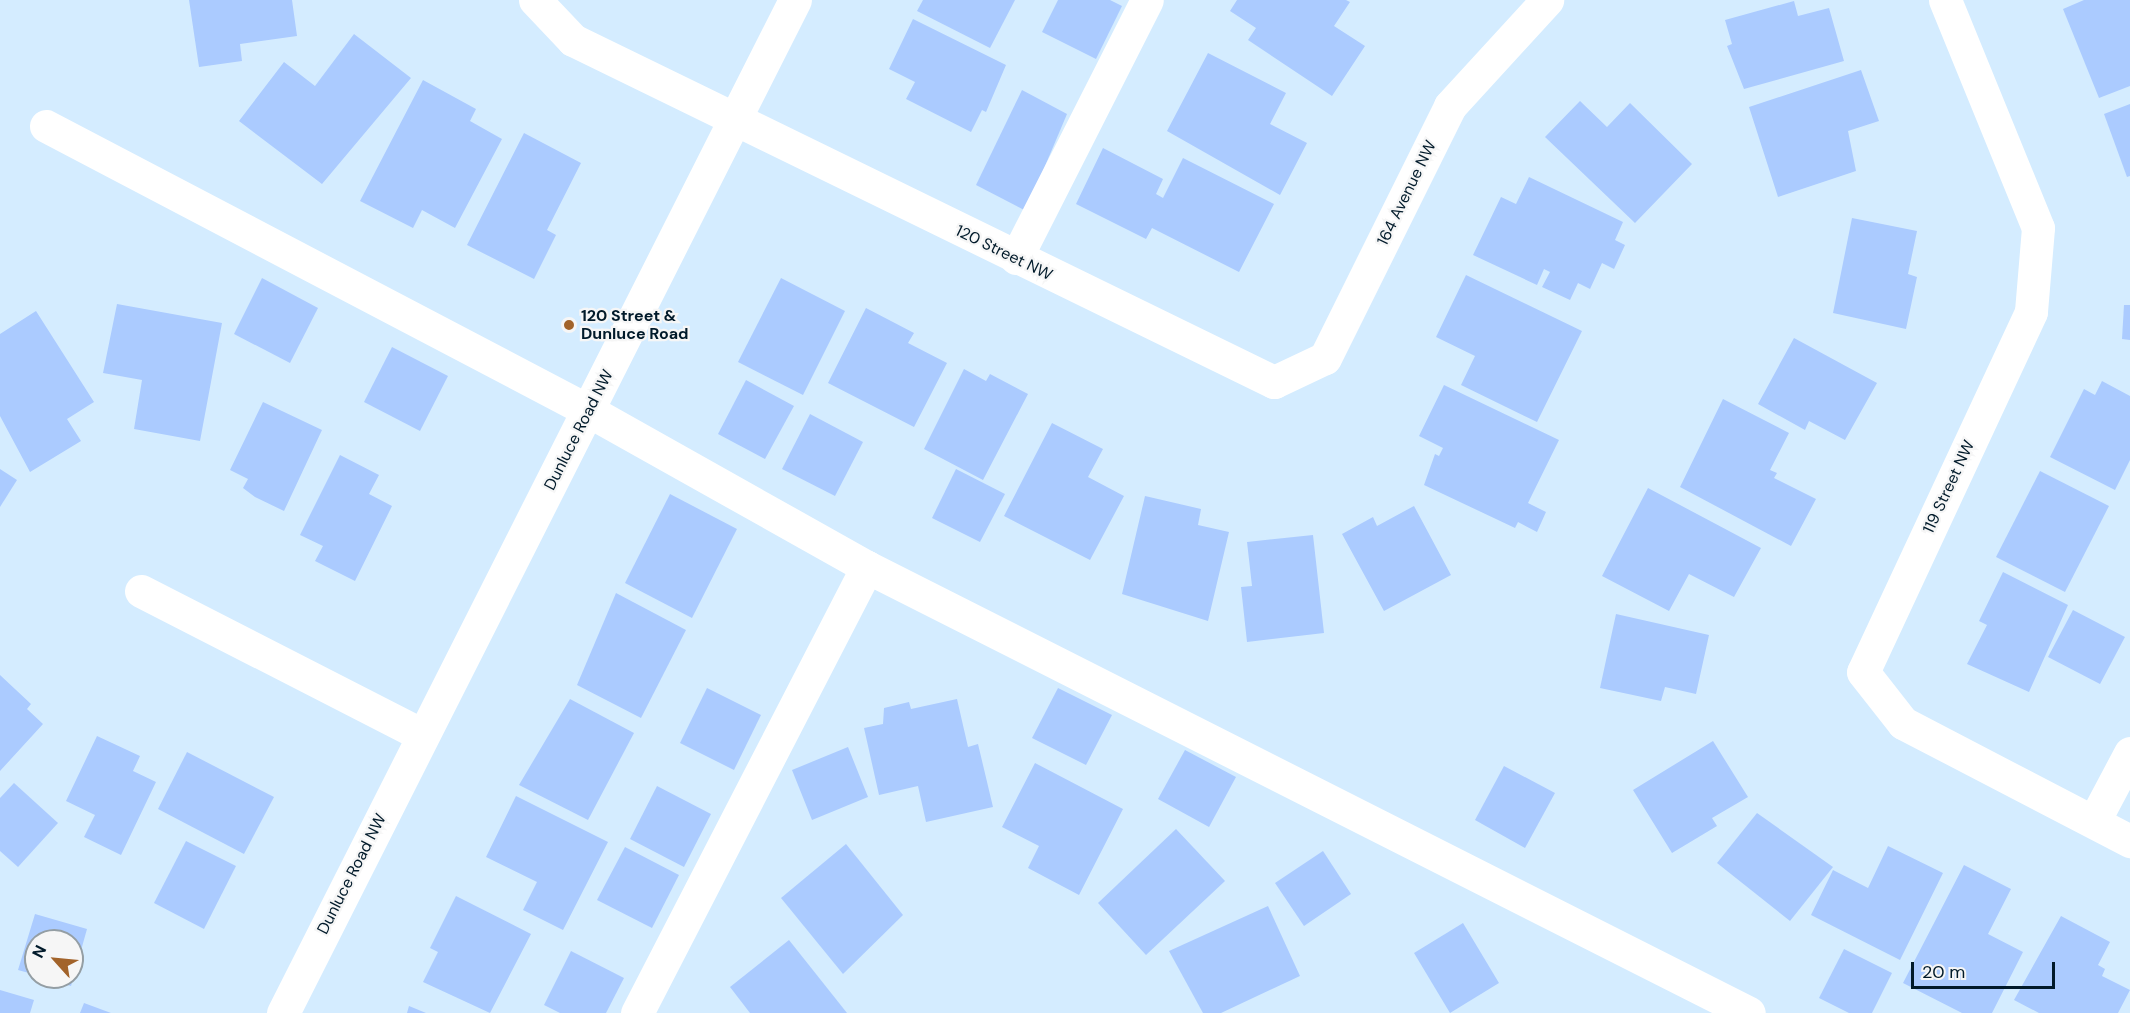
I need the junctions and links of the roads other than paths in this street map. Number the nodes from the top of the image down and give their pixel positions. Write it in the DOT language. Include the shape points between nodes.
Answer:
graph roads {
  1 [pos="535,0"];
  2 [pos="795,0"];
  3 [pos="1147,0"];
  4 [pos="1547,0"];
  5 [pos="1945,0"];
  6 [pos="734,123"];
  7 [pos="46,126"];
  8 [pos="1016,258"];
  9 [pos="1274,382"];
  10 [pos="589,411"];
  11 [pos="867,567"];
  12 [pos="141,591"];
  13 [pos="422,735"];
  14 [pos="2130,753"];
  15 [pos="2094,821"];
  16 [pos="2130,841"];
  17 [pos="283,1013"];
  18 [pos="637,1013"];
  19 [pos="1749,1013"];
  1 -- 6 [label="street" via="573,40"];
  2 -- 6 [label="street, Dunluce Road NW"];
  3 -- 8 [label="street"];
  4 -- 9 [label="street, 164 Avenue NW" via="1450,106 1325,358"];
  5 -- 15 [label="street, 119 Street NW" via="2038,228 2031,312 1863,672 1903,723"];
  6 -- 8 [label="street, 120 Street NW"];
  6 -- 10 [label="street, Dunluce Road NW"];
  7 -- 10 [label="street"];
  8 -- 9 [label="street, 120 Street NW"];
  10 -- 11 [label="street"];
  10 -- 13 [label="street, Dunluce Road NW"];
  11 -- 18 [label="street"];
  11 -- 19 [label="street"];
  12 -- 13 [label="street"];
  13 -- 17 [label="street, Dunluce Road NW"];
  14 -- 15 [label="street"];
  15 -- 16 [label="street, 119 Street NW"];
}
